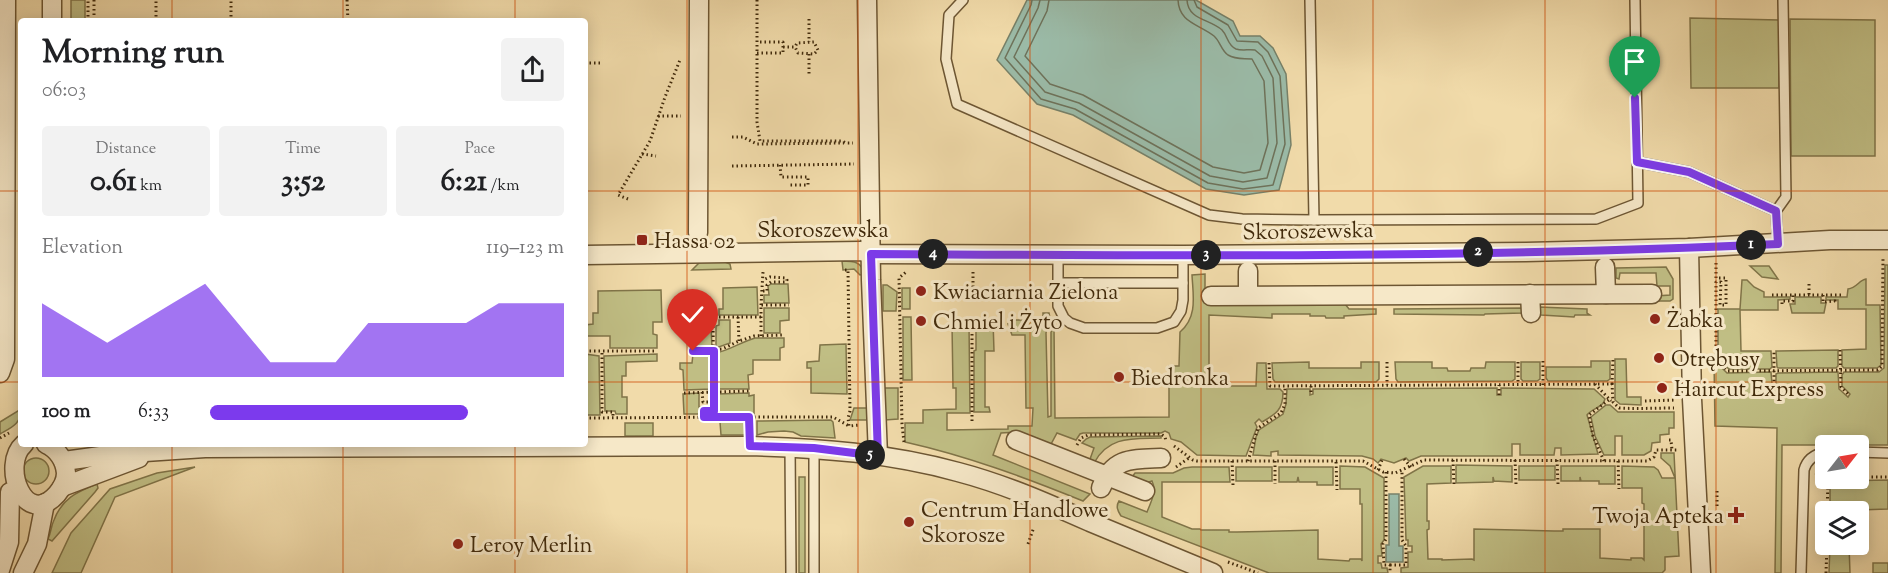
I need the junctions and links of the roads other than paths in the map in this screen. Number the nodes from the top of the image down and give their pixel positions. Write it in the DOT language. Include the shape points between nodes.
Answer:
graph roads {
  1 [pos="6,0"];
  2 [pos="52,0"];
  3 [pos="699,0"];
  4 [pos="867,0"];
  5 [pos="963,0"];
  6 [pos="1310,0"];
  7 [pos="1635,0"];
  8 [pos="1783,0"];
  9 [pos="52,18"];
  10 [pos="1637,162"];
  11 [pos="1776,211"];
  12 [pos="1314,220"];
  13 [pos="698,233"];
  14 [pos="1888,240"];
  15 [pos="1778,244"];
  16 [pos="1689,248"];
  17 [pos="871,254"];
  18 [pos="588,255"];
  19 [pos="1058,255"];
  20 [pos="1183,255"];
  21 [pos="1604,258"];
  22 [pos="1247,263"];
  23 [pos="1058,283"];
  24 [pos="1183,283"];
  25 [pos="1530,294"];
  26 [pos="1606,294"];
  27 [pos="1652,294"];
  28 [pos="1248,295"];
  29 [pos="1211,296"];
  30 [pos="1531,313"];
  31 [pos="0,374"];
  32 [pos="1016,440"];
  33 [pos="588,446"];
  34 [pos="18,447"];
  35 [pos="263,447"];
  36 [pos="790,447"];
  37 [pos="814,448"];
  38 [pos="54,449"];
  39 [pos="1163,449"];
  40 [pos="160,450"];
  41 [pos="1869,452"];
  42 [pos="1888,453"];
  43 [pos="878,456"];
  44 [pos="1815,456"];
  45 [pos="1104,482"];
  46 [pos="62,487"];
  47 [pos="1145,491"];
  48 [pos="10,492"];
  49 [pos="45,502"];
  50 [pos="0,570"];
  51 [pos="23,573"];
  52 [pos="791,573"];
  53 [pos="814,573"];
  54 [pos="1213,573"];
  55 [pos="1701,573"];
  56 [pos="1801,573"];
  1 -- 31 [label="street" via="5,359"];
  2 -- 9 [label="street"];
  3 -- 13 [label="street"];
  4 -- 17 [label="street"];
  5 -- 12 [label="lane" via="948,15 946,58 957,104 1209,215"];
  6 -- 12 [label="lane"];
  7 -- 10 [label="lane"];
  8 -- 11 [label="lane" via="1786,197"];
  10 -- 11 [label="lane" via="1689,172"];
  10 -- 12 [label="lane" via="1638,203 1596,219"];
  11 -- 15 [label="lane"];
  14 -- 15 [label="street, Skoroszewska"];
  15 -- 16 [label="street, Skoroszewska"];
  16 -- 21 [label="street, Skoroszewska"];
  16 -- 55 [label="street"];
  17 -- 18 [label="street, Skoroszewska" via="852,251"];
  17 -- 19 [label="street, Skoroszewska"];
  17 -- 43 [label="street"];
  19 -- 20 [label="street, Skoroszewska"];
  19 -- 23 [label="lane"];
  20 -- 22 [label="street, Skoroszewska"];
  20 -- 24 [label="lane"];
  21 -- 22 [label="street, Skoroszewska"];
  21 -- 26 [label="street"];
  22 -- 28 [label="street"];
  23 -- 24 [label="lane"];
  23 -- 24 [label="lane" via="1058,306 1064,318 1076,326 1157,328 1178,317"];
  25 -- 26 [label="street"];
  25 -- 28 [label="street"];
  25 -- 30 [label="street"];
  26 -- 27 [label="street"];
  28 -- 29 [label="street"];
  32 -- 45 [label="street"];
  33 -- 36 [label="street"];
  34 -- 48 [label="street" via="8,456 4,468"];
  35 -- 40 [label="street"];
  36 -- 37 [label="street"];
  36 -- 52 [label="lane"];
  37 -- 43 [label="street"];
  37 -- 53 [label="lane"];
  38 -- 40 [label="street"];
  38 -- 46 [label="street" via="66,474"];
  39 -- 45 [label="street" via="1124,460"];
  40 -- 46 [label="street"];
  41 -- 42 [label="lane"];
  43 -- 54 [label="street" via="987,480"];
  44 -- 56 [label="lane" via="1808,460 1804,470"];
  45 -- 47 [label="street"];
  46 -- 49 [label="street"];
  48 -- 49 [label="street" via="25,503"];
  48 -- 50 [label="street" via="11,529"];
  49 -- 51 [label="street" via="37,544"];
}
